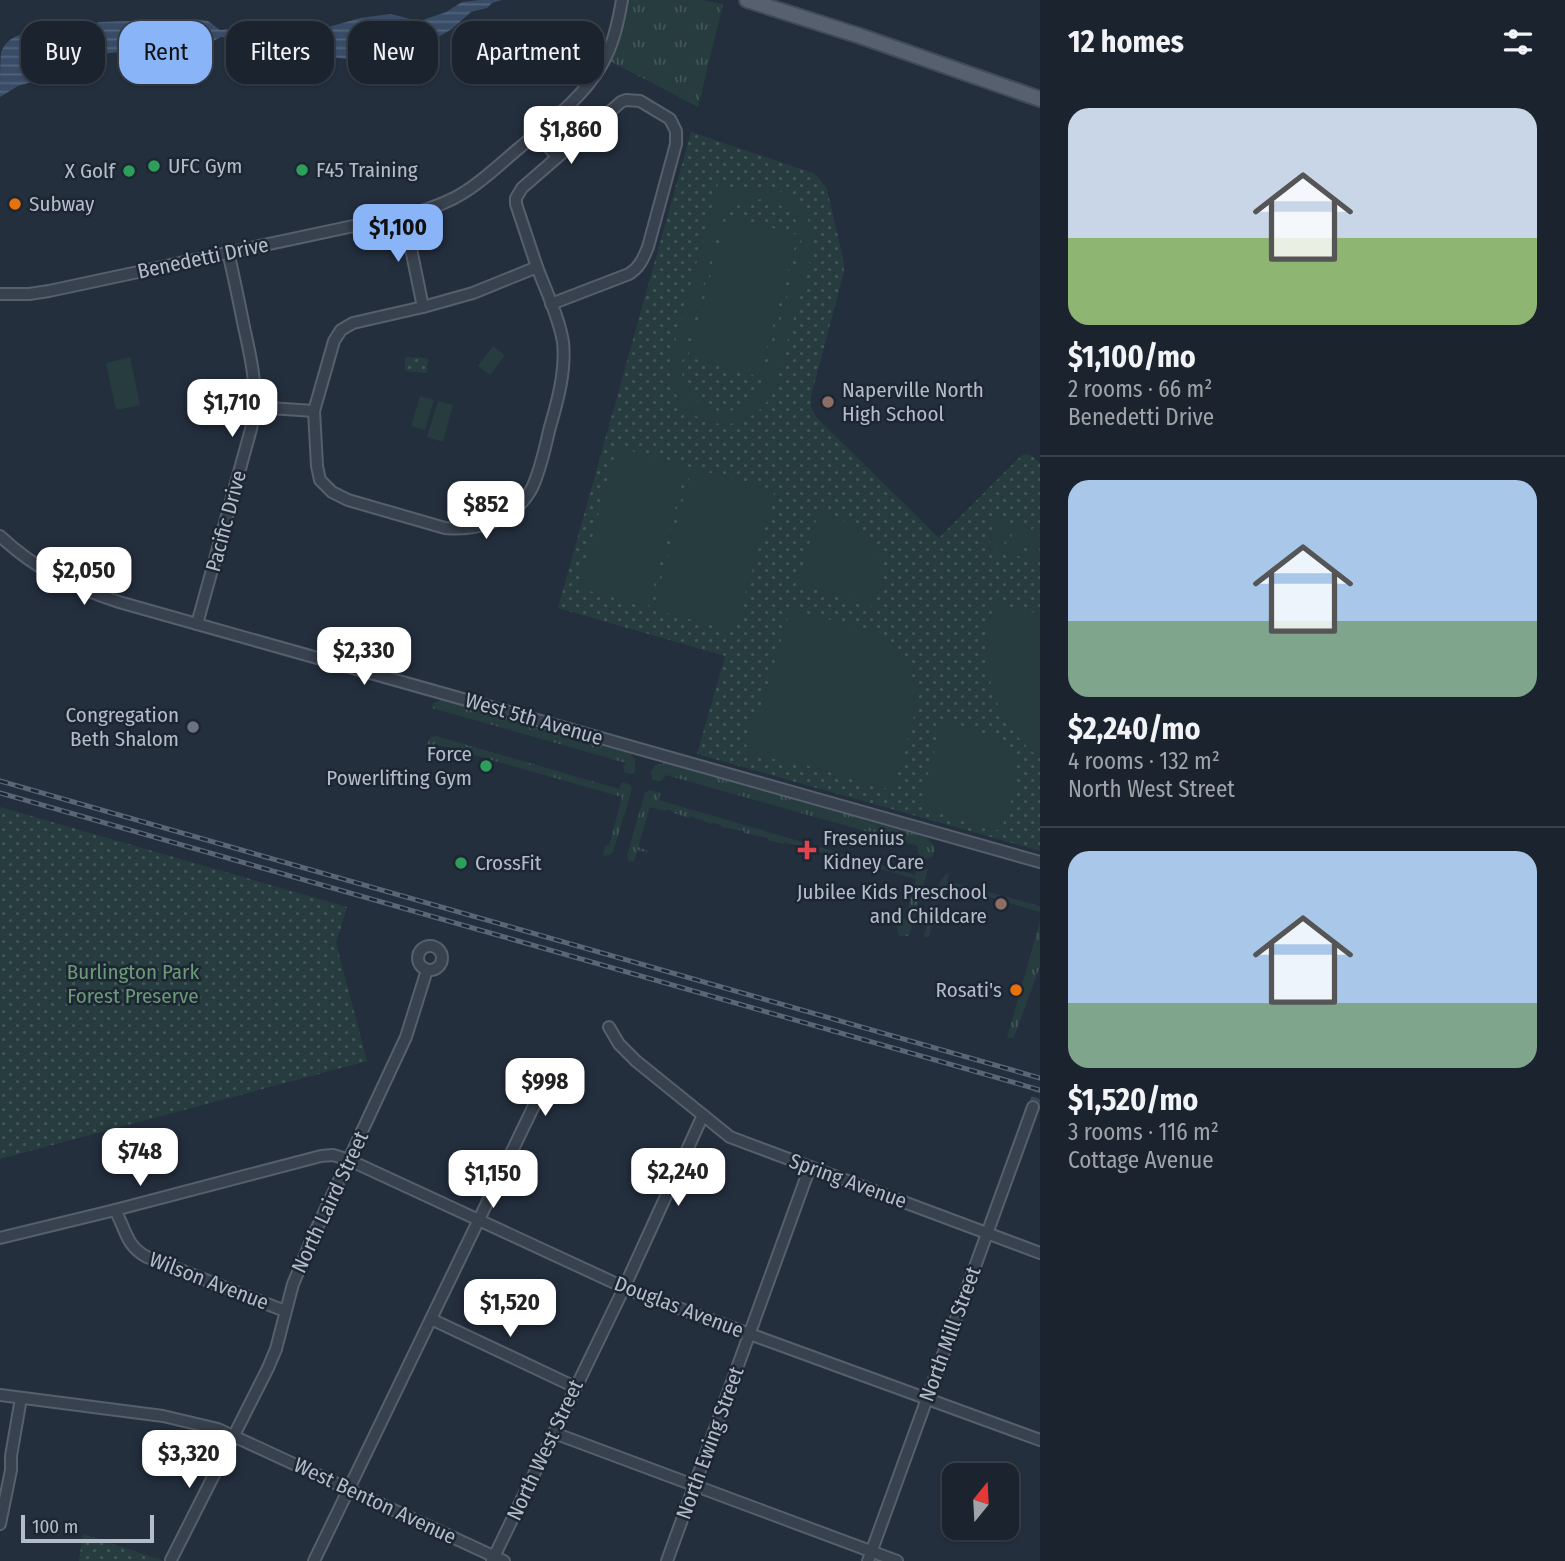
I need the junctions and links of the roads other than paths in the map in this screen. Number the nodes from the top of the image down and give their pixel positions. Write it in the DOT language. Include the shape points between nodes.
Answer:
graph roads {
  1 [pos="622,0"];
  2 [pos="747,0"];
  3 [pos="1040,99"];
  4 [pos="537,133"];
  5 [pos="557,158"];
  6 [pos="404,215"];
  7 [pos="228,252"];
  8 [pos="537,267"];
  9 [pos="0,294"];
  10 [pos="551,304"];
  11 [pos="423,307"];
  12 [pos="255,407"];
  13 [pos="314,411"];
  14 [pos="0,536"];
  15 [pos="197,624"];
  16 [pos="1040,862"];
  17 [pos="428,970"];
  18 [pos="609,1027"];
  19 [pos="541,1088"];
  20 [pos="1033,1107"];
  21 [pos="703,1115"];
  22 [pos="349,1160"];
  23 [pos="810,1167"];
  24 [pos="116,1210"];
  25 [pos="479,1221"];
  26 [pos="986,1233"];
  27 [pos="0,1238"];
  28 [pos="1040,1253"];
  29 [pos="624,1288"];
  30 [pos="285,1311"];
  31 [pos="431,1319"];
  32 [pos="750,1334"];
  33 [pos="575,1387"];
  34 [pos="0,1395"];
  35 [pos="21,1398"];
  36 [pos="926,1399"];
  37 [pos="554,1433"];
  38 [pos="235,1435"];
  39 [pos="1040,1440"];
  40 [pos="694,1486"];
  41 [pos="349,1489"];
  42 [pos="0,1524"];
  43 [pos="869,1556"];
  44 [pos="172,1560"];
  45 [pos="496,1560"];
  46 [pos="314,1561"];
  47 [pos="667,1561"];
  48 [pos="897,1561"];
  1 -- 4 [label="street, Benedetti Drive" via="614,38 600,69"];
  2 -- 3 [label="main road"];
  4 -- 5 [label="street"];
  4 -- 6 [label="street, Benedetti Drive" via="462,194"];
  5 -- 8 [label="street" via="516,198"];
  5 -- 10 [label="street" via="626,100 640,101 670,119 677,131 648,247 637,269"];
  6 -- 7 [label="street, Benedetti Drive"];
  6 -- 11 [label="street"];
  7 -- 9 [label="street, Benedetti Drive" via="29,294"];
  7 -- 12 [label="street, Pacific Drive" via="253,366"];
  8 -- 10 [label="street"];
  8 -- 11 [label="street"];
  10 -- 13 [label="street" via="560,328 563,361 550,429 537,476 525,499 494,522 474,528 445,528 332,492 318,474"];
  11 -- 13 [label="street" via="341,330"];
  12 -- 13 [label="street"];
  12 -- 15 [label="street, Pacific Drive"];
  14 -- 15 [label="street, West 5th Avenue" via="31,562 71,585"];
  15 -- 16 [label="street, West 5th Avenue"];
  17 -- 22 [label="street, North Laird Street" via="406,1037"];
  18 -- 21 [label="street, Spring Avenue" via="636,1061"];
  19 -- 25 [label="street"];
  20 -- 26 [label="street, North Mill Street"];
  21 -- 23 [label="street, Spring Avenue" via="730,1137"];
  21 -- 29 [label="street, North West Street"];
  22 -- 24 [label="street, Douglas Avenue" via="321,1156"];
  22 -- 25 [label="street, Douglas Avenue"];
  22 -- 30 [label="street, North Laird Street"];
  23 -- 26 [label="street, Spring Avenue"];
  23 -- 32 [label="street, North Ewing Street"];
  24 -- 27 [label="street, Douglas Avenue"];
  24 -- 30 [label="street, Wilson Avenue" via="137,1252"];
  25 -- 29 [label="street, Douglas Avenue"];
  25 -- 31 [label="street"];
  26 -- 28 [label="street, Spring Avenue"];
  26 -- 36 [label="street, North Mill Street"];
  29 -- 32 [label="street, Douglas Avenue"];
  29 -- 33 [label="street, North West Street"];
  30 -- 38 [label="street, North Laird Street" via="272,1359"];
  31 -- 33 [label="street"];
  31 -- 41 [label="street"];
  32 -- 36 [label="street, Douglas Avenue"];
  32 -- 40 [label="street, North Ewing Street"];
  33 -- 37 [label="street, North West Street"];
  34 -- 35 [label="street, West Benton Avenue"];
  35 -- 38 [label="street, West Benton Avenue" via="163,1416"];
  35 -- 42 [label="street"];
  36 -- 39 [label="street, Douglas Avenue"];
  36 -- 43 [label="street, North Mill Street"];
  37 -- 40 [label="street"];
  37 -- 45 [label="street, North West Street"];
  38 -- 41 [label="street, West Benton Avenue"];
  38 -- 44 [label="street, North Laird Street"];
  40 -- 43 [label="street"];
  40 -- 47 [label="street, North Ewing Street"];
  41 -- 45 [label="street, West Benton Avenue"];
  41 -- 46 [label="street"];
  43 -- 48 [label="street"];
}
